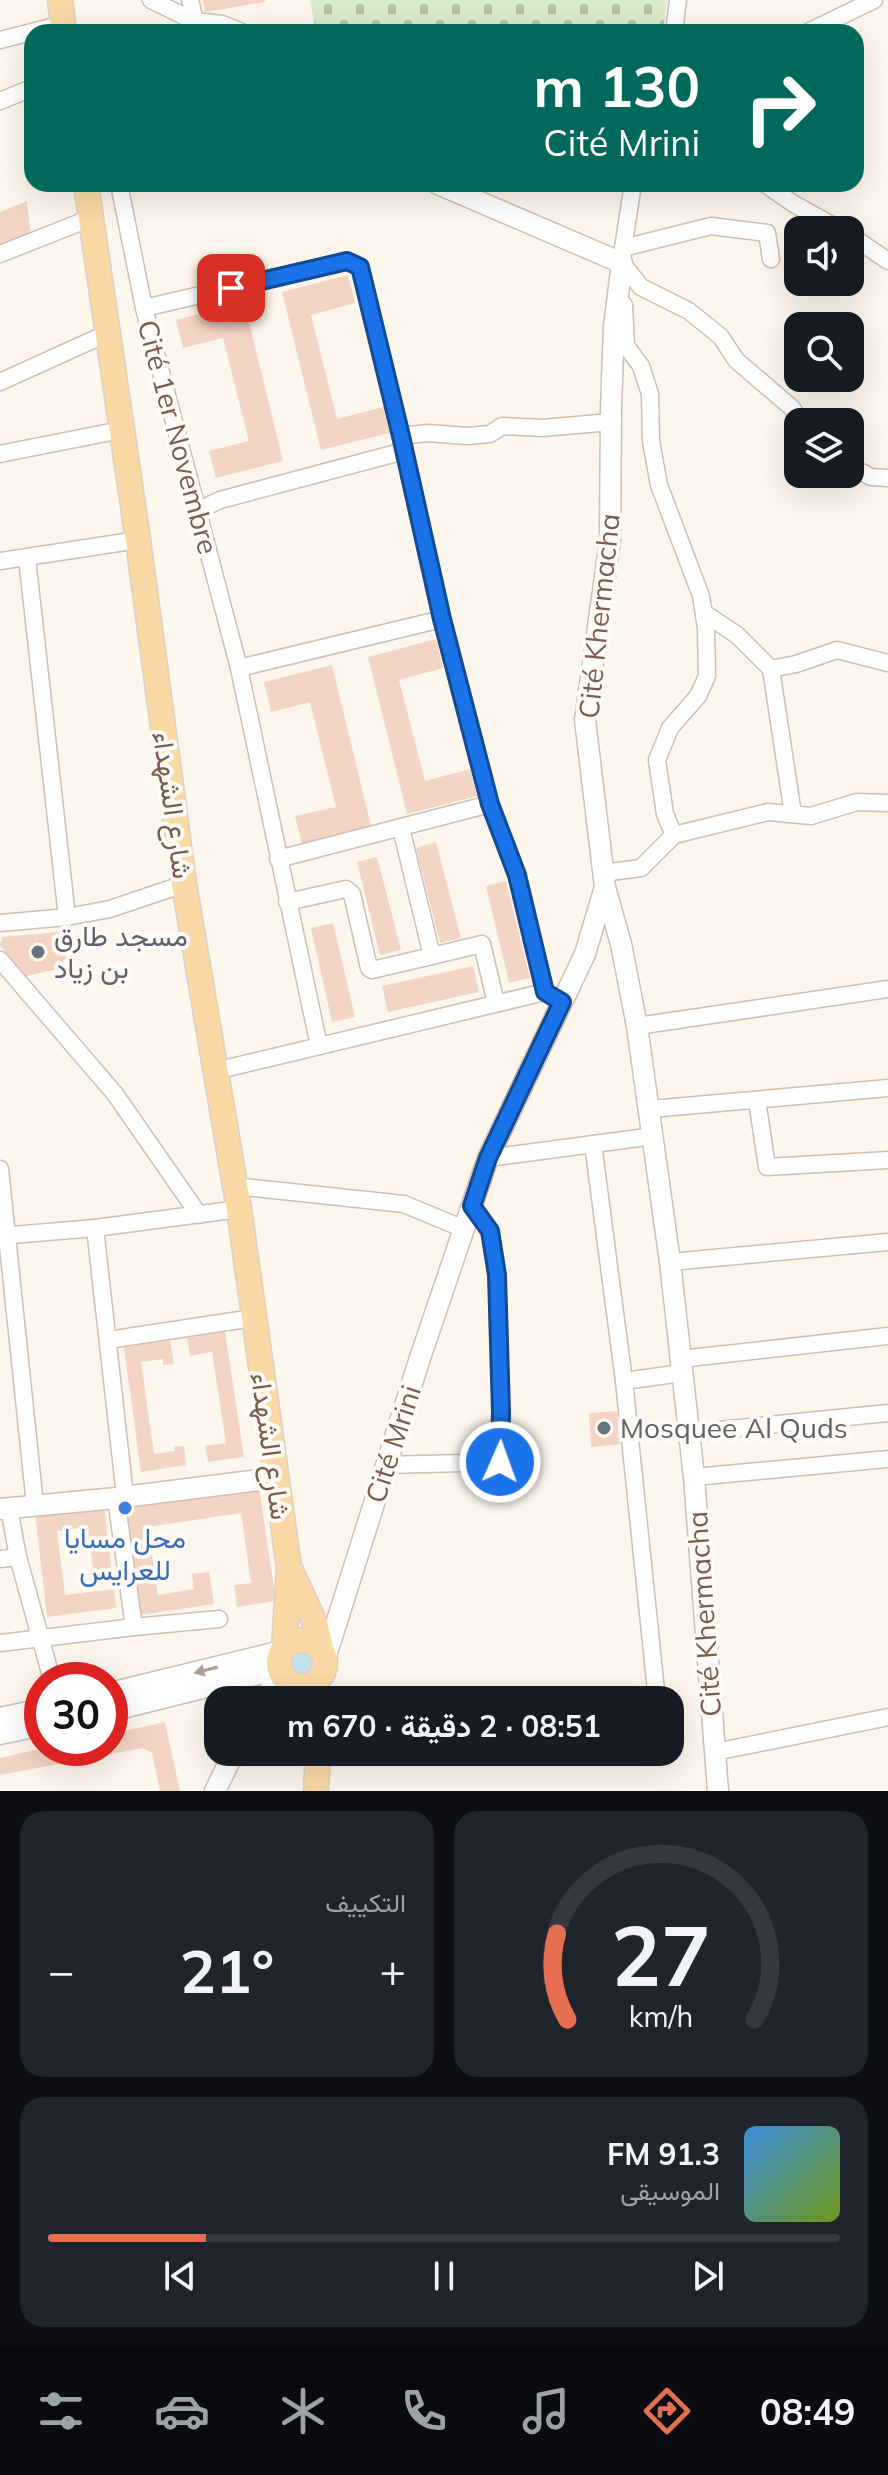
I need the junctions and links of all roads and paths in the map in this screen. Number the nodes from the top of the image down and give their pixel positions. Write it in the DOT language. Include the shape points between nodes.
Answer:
graph roads {
  1 [pos="151,0"];
  2 [pos="190,0"];
  3 [pos="678,0"];
  4 [pos="874,0"];
  5 [pos="191,24"];
  6 [pos="195,24"];
  7 [pos="675,24"];
  8 [pos="824,24"];
  9 [pos="24,34"];
  10 [pos="0,40"];
  11 [pos="24,91"];
  12 [pos="0,101"];
  13 [pos="87,192"];
  14 [pos="121,192"];
  15 [pos="459,192"];
  16 [pos="632,192"];
  17 [pos="777,192"];
  18 [pos="816,216"];
  19 [pos="91,218"];
  20 [pos="864,245"];
  21 [pos="0,254"];
  22 [pos="623,256"];
  23 [pos="771,259"];
  24 [pos="888,261"];
  25 [pos="144,308"];
  26 [pos="108,333"];
  27 [pos="0,382"];
  28 [pos="792,408"];
  29 [pos="611,422"];
  30 [pos="121,430"];
  31 [pos="403,444"];
  32 [pos="0,454"];
  33 [pos="864,473"];
  34 [pos="888,478"];
  35 [pos="197,511"];
  36 [pos="138,540"];
  37 [pos="27,558"];
  38 [pos="0,561"];
  39 [pos="704,613"];
  40 [pos="442,619"];
  41 [pos="888,663"];
  42 [pos="239,668"];
  43 [pos="771,669"];
  44 [pos="490,804"];
  45 [pos="888,805"];
  46 [pos="793,814"];
  47 [pos="401,828"];
  48 [pos="674,835"];
  49 [pos="278,859"];
  50 [pos="604,880"];
  51 [pos="184,884"];
  52 [pos="287,902"];
  53 [pos="67,917"];
  54 [pos="0,923"];
  55 [pos="432,956"];
  56 [pos="0,960"];
  57 [pos="888,989"];
  58 [pos="553,997"];
  59 [pos="496,1003"];
  60 [pos="637,1026"];
  61 [pos="319,1046"];
  62 [pos="215,1071"];
  63 [pos="888,1088"];
  64 [pos="757,1100"];
  65 [pos="650,1109"];
  66 [pos="654,1136"];
  67 [pos="593,1144"];
  68 [pos="488,1158"];
  69 [pos="888,1160"];
  70 [pos="0,1169"];
  71 [pos="237,1198"];
  72 [pos="472,1206"];
  73 [pos="199,1215"];
  74 [pos="95,1228"];
  75 [pos="464,1229"];
  76 [pos="4,1236"];
  77 [pos="888,1242"];
  78 [pos="670,1262"];
  79 [pos="253,1318"];
  80 [pos="888,1336"];
  81 [pos="108,1340"];
  82 [pos="681,1366"];
  83 [pos="624,1381"];
  84 [pos="888,1413"];
  85 [pos="689,1433"];
  86 [pos="888,1459"];
  87 [pos="386,1465"];
  88 [pos="694,1477"];
  89 [pos="275,1478"];
  90 [pos="120,1497"];
  91 [pos="35,1505"];
  92 [pos="4,1509"];
  93 [pos="18,1557"];
  94 [pos="0,1559"];
  95 [pos="289,1567"];
  96 [pos="219,1619"];
  97 [pos="134,1627"];
  98 [pos="40,1638"];
  99 [pos="0,1643"];
  100 [pos="323,1661"];
  101 [pos="47,1662"];
  102 [pos="284,1670"];
  103 [pos="322,1686"];
  104 [pos="656,1686"];
  105 [pos="128,1695"];
  106 [pos="140,1696"];
  107 [pos="128,1702"];
  108 [pos="24,1713"];
  109 [pos="888,1717"];
  110 [pos="0,1718"];
  111 [pos="24,1729"];
  112 [pos="0,1734"];
  113 [pos="715,1752"];
  114 [pos="227,1766"];
  115 [pos="311,1766"];
  116 [pos="317,1766"];
  117 [pos="316,1789"];
  118 [pos="215,1791"];
  119 [pos="718,1791"];
  1 -- 5 [label="street"];
  2 -- 6 [label="street"];
  3 -- 7 [label="street"];
  4 -- 8 [label="street"];
  9 -- 10 [label="street"];
  11 -- 12 [label="street"];
  13 -- 19 [label="main road, شارع الشهداء"];
  14 -- 25 [label="street"];
  15 -- 22 [label="street"];
  16 -- 22 [label="street"];
  17 -- 18 [label="street"];
  19 -- 21 [label="street"];
  19 -- 26 [label="main road, شارع الشهداء"];
  20 -- 24 [label="street"];
  22 -- 23 [label="street" via="711,226 767,233"];
  22 -- 28 [label="street" via="641,287 689,311"];
  22 -- 29 [label="street, Cité Khermacha"];
  22 -- 39 [label="street, Cité Khermacha" via="626,346 641,366 650,394 659,485"];
  25 -- 31 [label="street, Cité 1er Novembre" via="354,263 360,267"];
  25 -- 35 [label="street, Cité 1er Novembre"];
  26 -- 27 [label="street"];
  26 -- 30 [label="main road, شارع الشهداء"];
  29 -- 31 [label="street" via="502,426 490,434 467,436 428,433"];
  29 -- 50 [label="street, Cité Khermacha" via="610,541 585,720"];
  30 -- 32 [label="street"];
  30 -- 36 [label="main road, شارع الشهداء"];
  31 -- 35 [label="street"];
  31 -- 40 [label="street, Cité 1er Novembre"];
  33 -- 34 [label="street"];
  35 -- 42 [label="street, Cité 1er Novembre"];
  36 -- 37 [label="street"];
  36 -- 51 [label="main road, شارع الشهداء"];
  37 -- 38 [label="street"];
  37 -- 53 [label="street"];
  39 -- 43 [label="street" via="737,635"];
  39 -- 48 [label="street, Cité Khermacha" via="707,676 698,696 670,728 657,760 665,814"];
  40 -- 42 [label="street"];
  40 -- 44 [label="street, Cité 1er Novembre"];
  41 -- 43 [label="street" via="837,650"];
  42 -- 49 [label="street, Cité 1er Novembre"];
  43 -- 46 [label="street"];
  44 -- 47 [label="street"];
  44 -- 58 [label="street, Cité 1er Novembre"];
  45 -- 46 [label="street" via="857,802 811,816"];
  46 -- 48 [label="street" via="768,812"];
  47 -- 49 [label="street"];
  47 -- 55 [label="street"];
  48 -- 50 [label="street" via="641,868"];
  49 -- 52 [label="street, Cité 1er Novembre"];
  50 -- 58 [label="street, Cité Mrini" via="585,954"];
  50 -- 60 [label="street, Cité Khermacha"];
  51 -- 53 [label="street"];
  51 -- 62 [label="main road, شارع الشهداء"];
  52 -- 55 [label="street" via="350,891 372,970"];
  52 -- 61 [label="street, Cité 1er Novembre"];
  53 -- 54 [label="street"];
  55 -- 59 [label="street" via="482,944"];
  56 -- 73 [label="street" via="115,1094"];
  57 -- 60 [label="street"];
  58 -- 59 [label="street"];
  58 -- 68 [label="street, Cité Mrini"];
  59 -- 61 [label="street"];
  60 -- 65 [label="street, Cité Khermacha"];
  61 -- 62 [label="street"];
  62 -- 71 [label="main road, شارع الشهداء"];
  63 -- 64 [label="street"];
  64 -- 65 [label="street"];
  64 -- 69 [label="street" via="767,1167"];
  65 -- 66 [label="street, Cité Khermacha"];
  66 -- 67 [label="street"];
  66 -- 78 [label="street, Cité Khermacha"];
  67 -- 68 [label="street"];
  67 -- 83 [label="street"];
  68 -- 72 [label="street, Cité Mrini"];
  70 -- 76 [label="street"];
  71 -- 73 [label="street"];
  71 -- 75 [label="street" via="404,1204"];
  71 -- 79 [label="main road, شارع الشهداء"];
  72 -- 75 [label="street, Cité Mrini"];
  72 -- 87 [label="street" via="490,1231 497,1275 500,1462"];
  73 -- 74 [label="street"];
  74 -- 76 [label="street"];
  74 -- 81 [label="street"];
  75 -- 87 [label="street, Cité Mrini"];
  76 -- 91 [label="street"];
  77 -- 78 [label="street"];
  78 -- 82 [label="street, Cité Khermacha"];
  79 -- 81 [label="street"];
  79 -- 89 [label="main road, شارع الشهداء"];
  80 -- 82 [label="street"];
  81 -- 90 [label="street"];
  82 -- 83 [label="street"];
  82 -- 85 [label="street, Cité Khermacha"];
  83 -- 104 [label="street"];
  84 -- 85 [label="street"];
  85 -- 88 [label="street, Cité Khermacha"];
  86 -- 88 [label="street, Cité Khermacha"];
  87 -- 100 [label="street, Cité Mrini"];
  88 -- 113 [label="street, Cité Khermacha"];
  89 -- 90 [label="street"];
  89 -- 95 [label="main road, شارع الشهداء"];
  90 -- 91 [label="street"];
  90 -- 97 [label="street"];
  91 -- 92 [label="street"];
  92 -- 93 [label="street"];
  93 -- 94 [label="street"];
  93 -- 98 [label="street"];
  95 -- 100 [label="main road" via="315,1623"];
  95 -- 102 [label="main road"];
  96 -- 97 [label="street"];
  97 -- 98 [label="street"];
  98 -- 99 [label="street"];
  98 -- 101 [label="street"];
  100 -- 102 [label="main road" via="318,1680 305,1686 291,1684"];
  100 -- 102 [label="main road" via="318,1646 294,1641"];
  100 -- 103 [label="main road"];
  102 -- 106 [label="street"];
  105 -- 106 [label="street"];
  106 -- 107 [label="street"];
  108 -- 110 [label="street"];
  109 -- 113 [label="street, Cité Khermacha"];
  111 -- 112 [label="street"];
  113 -- 119 [label="street, Cité Khermacha"];
  114 -- 118 [label="street"];
  115 -- 117 [label="main road"];
  116 -- 117 [label="main road"];
}
